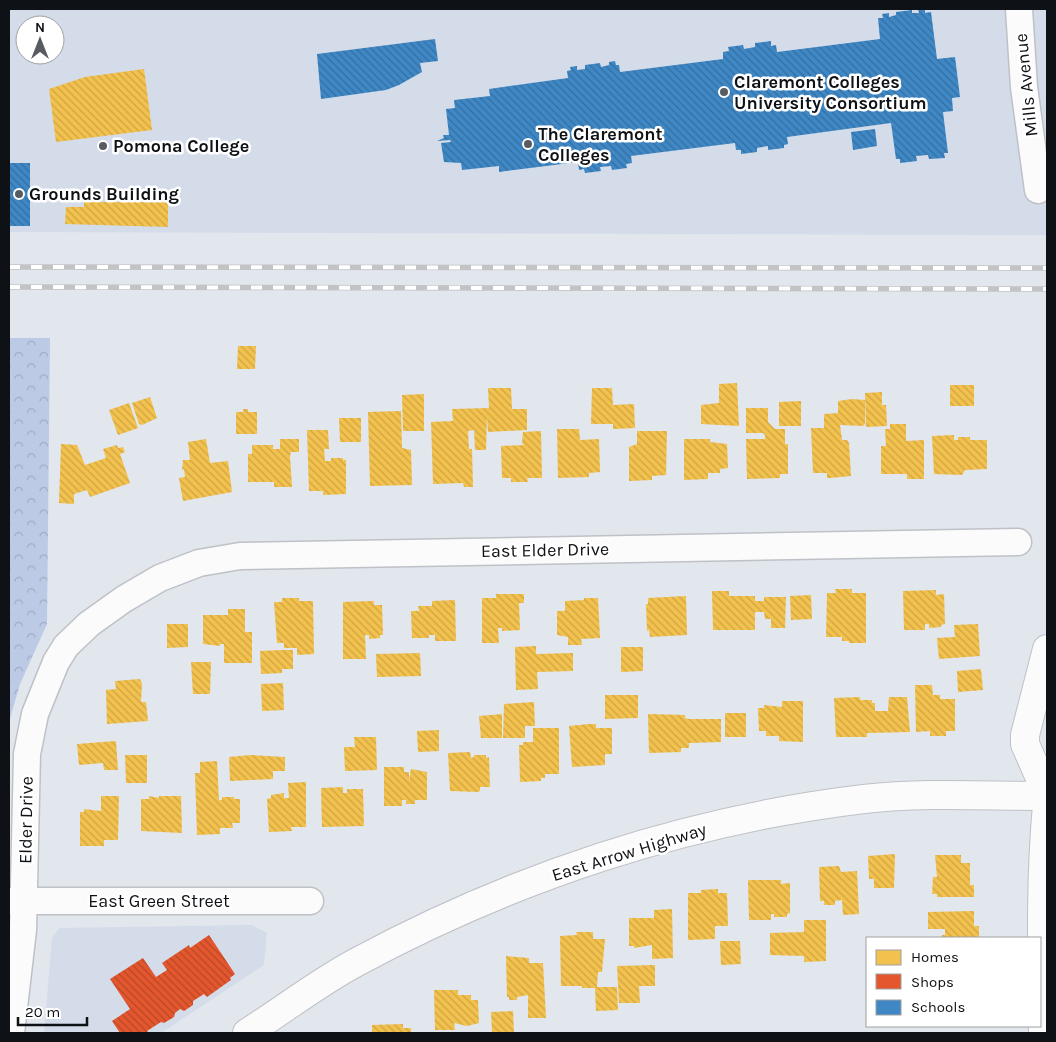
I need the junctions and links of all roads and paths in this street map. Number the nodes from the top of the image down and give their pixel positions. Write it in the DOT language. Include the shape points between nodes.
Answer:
graph roads {
  1 [pos="1019,9"];
  2 [pos="1038,190"];
  3 [pos="1018,542"];
  4 [pos="89,624"];
  5 [pos="1047,649"];
  6 [pos="1047,795"];
  7 [pos="1047,805"];
  8 [pos="17,900"];
  9 [pos="310,902"];
  10 [pos="11,1033"];
  11 [pos="247,1033"];
  12 [pos="1043,1033"];
  1 -- 2 [label="street, Mills Avenue" via="1024,87"];
  3 -- 4 [label="street, East Elder Drive" via="240,556 199,563 160,578"];
  4 -- 8 [label="street, Elder Drive" via="66,646 56,662 35,714 27,754"];
  5 -- 6 [label="main road" via="1025,735 1025,744"];
  6 -- 11 [label="main road, East Arrow Highway" via="865,799 773,812 675,835 576,865 463,911 354,964"];
  7 -- 12 [label="main road"];
  8 -- 9 [label="street, East Green Street"];
  8 -- 10 [label="street, Elder Drive" via="24,930"];
}
